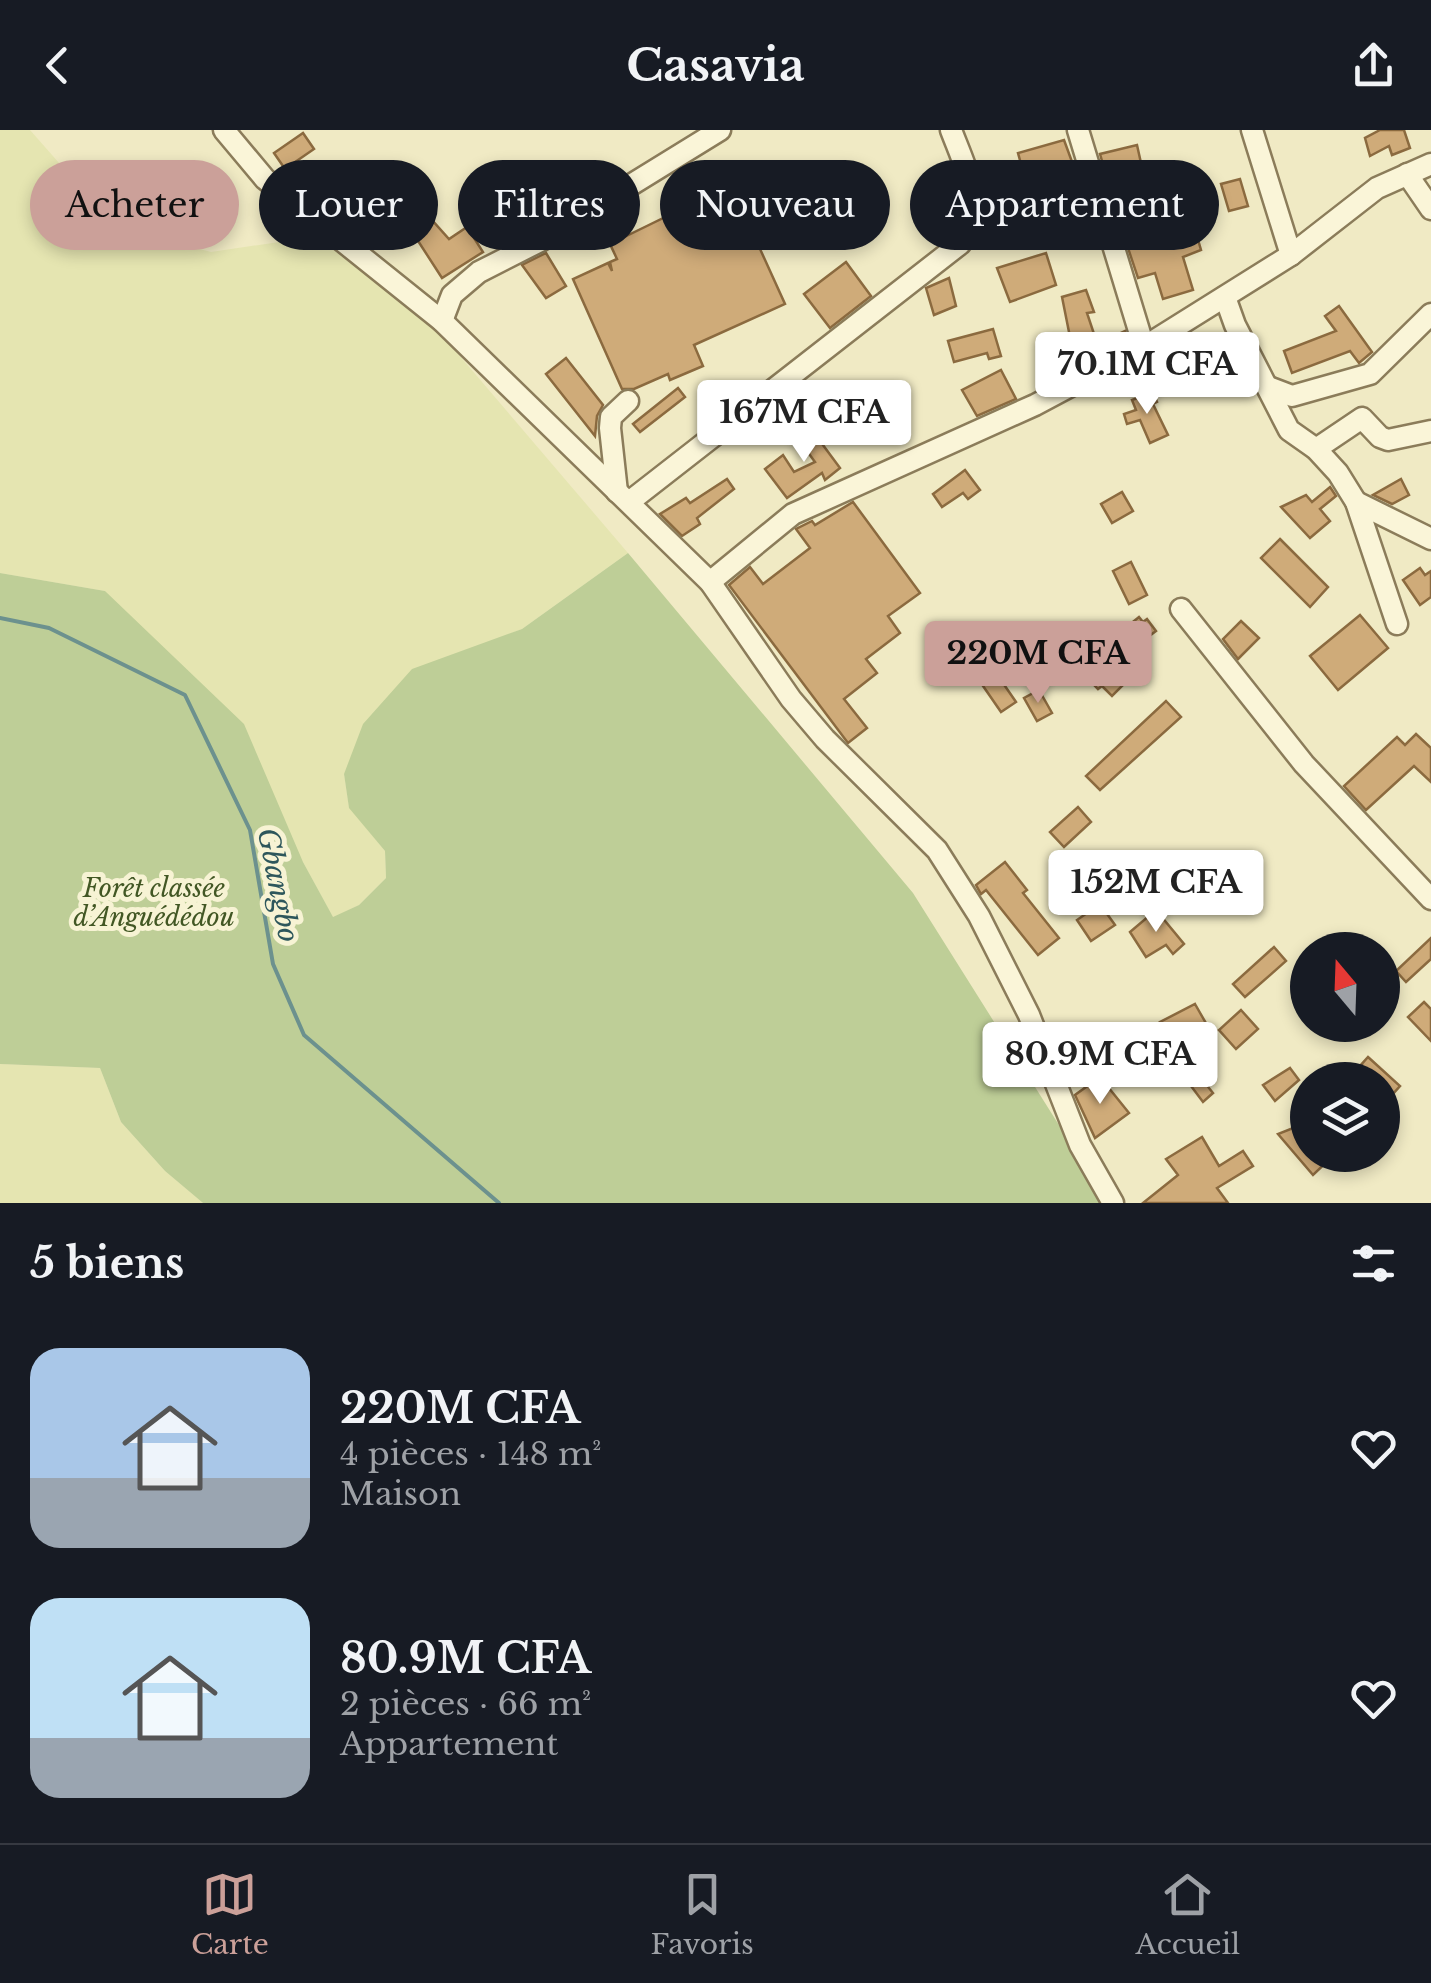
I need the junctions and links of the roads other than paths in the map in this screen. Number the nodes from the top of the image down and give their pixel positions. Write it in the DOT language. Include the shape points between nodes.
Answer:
graph roads {
  1 [pos="224,130"];
  2 [pos="720,130"];
  3 [pos="951,130"];
  4 [pos="1078,130"];
  5 [pos="1252,130"];
  6 [pos="1431,164"];
  7 [pos="1406,174"];
  8 [pos="1431,209"];
  9 [pos="1292,255"];
  10 [pos="1225,296"];
  11 [pos="1431,314"];
  12 [pos="442,321"];
  13 [pos="1144,347"];
  14 [pos="1270,388"];
  15 [pos="628,401"];
  16 [pos="1431,431"];
  17 [pos="1316,449"];
  18 [pos="623,497"];
  19 [pos="1356,502"];
  20 [pos="1431,539"];
  21 [pos="710,582"];
  22 [pos="1182,609"];
  23 [pos="1398,624"];
  24 [pos="1431,899"];
  25 [pos="1114,1203"];
  1 -- 12 [label="street" via="265,179"];
  2 -- 12 [label="street" via="478,272 452,295"];
  3 -- 18 [label="street" via="973,192 970,231 960,244"];
  4 -- 13 [label="street"];
  5 -- 9 [label="street"];
  6 -- 7 [label="street"];
  7 -- 8 [label="street"];
  7 -- 9 [label="street" via="1377,188"];
  9 -- 10 [label="street"];
  10 -- 13 [label="street"];
  10 -- 14 [label="street"];
  11 -- 14 [label="street" via="1370,374 1292,396"];
  12 -- 18 [label="street"];
  13 -- 21 [label="street" via="1035,405 793,514"];
  14 -- 17 [label="street" via="1290,430"];
  15 -- 18 [label="street" via="611,417 610,428"];
  16 -- 17 [label="street" via="1388,440 1362,418"];
  17 -- 19 [label="street"];
  18 -- 21 [label="street"];
  19 -- 20 [label="street"];
  19 -- 23 [label="street"];
  21 -- 25 [label="street" via="791,699 937,850 1004,965 1080,1145"];
  22 -- 24 [label="street" via="1304,764"];
}
